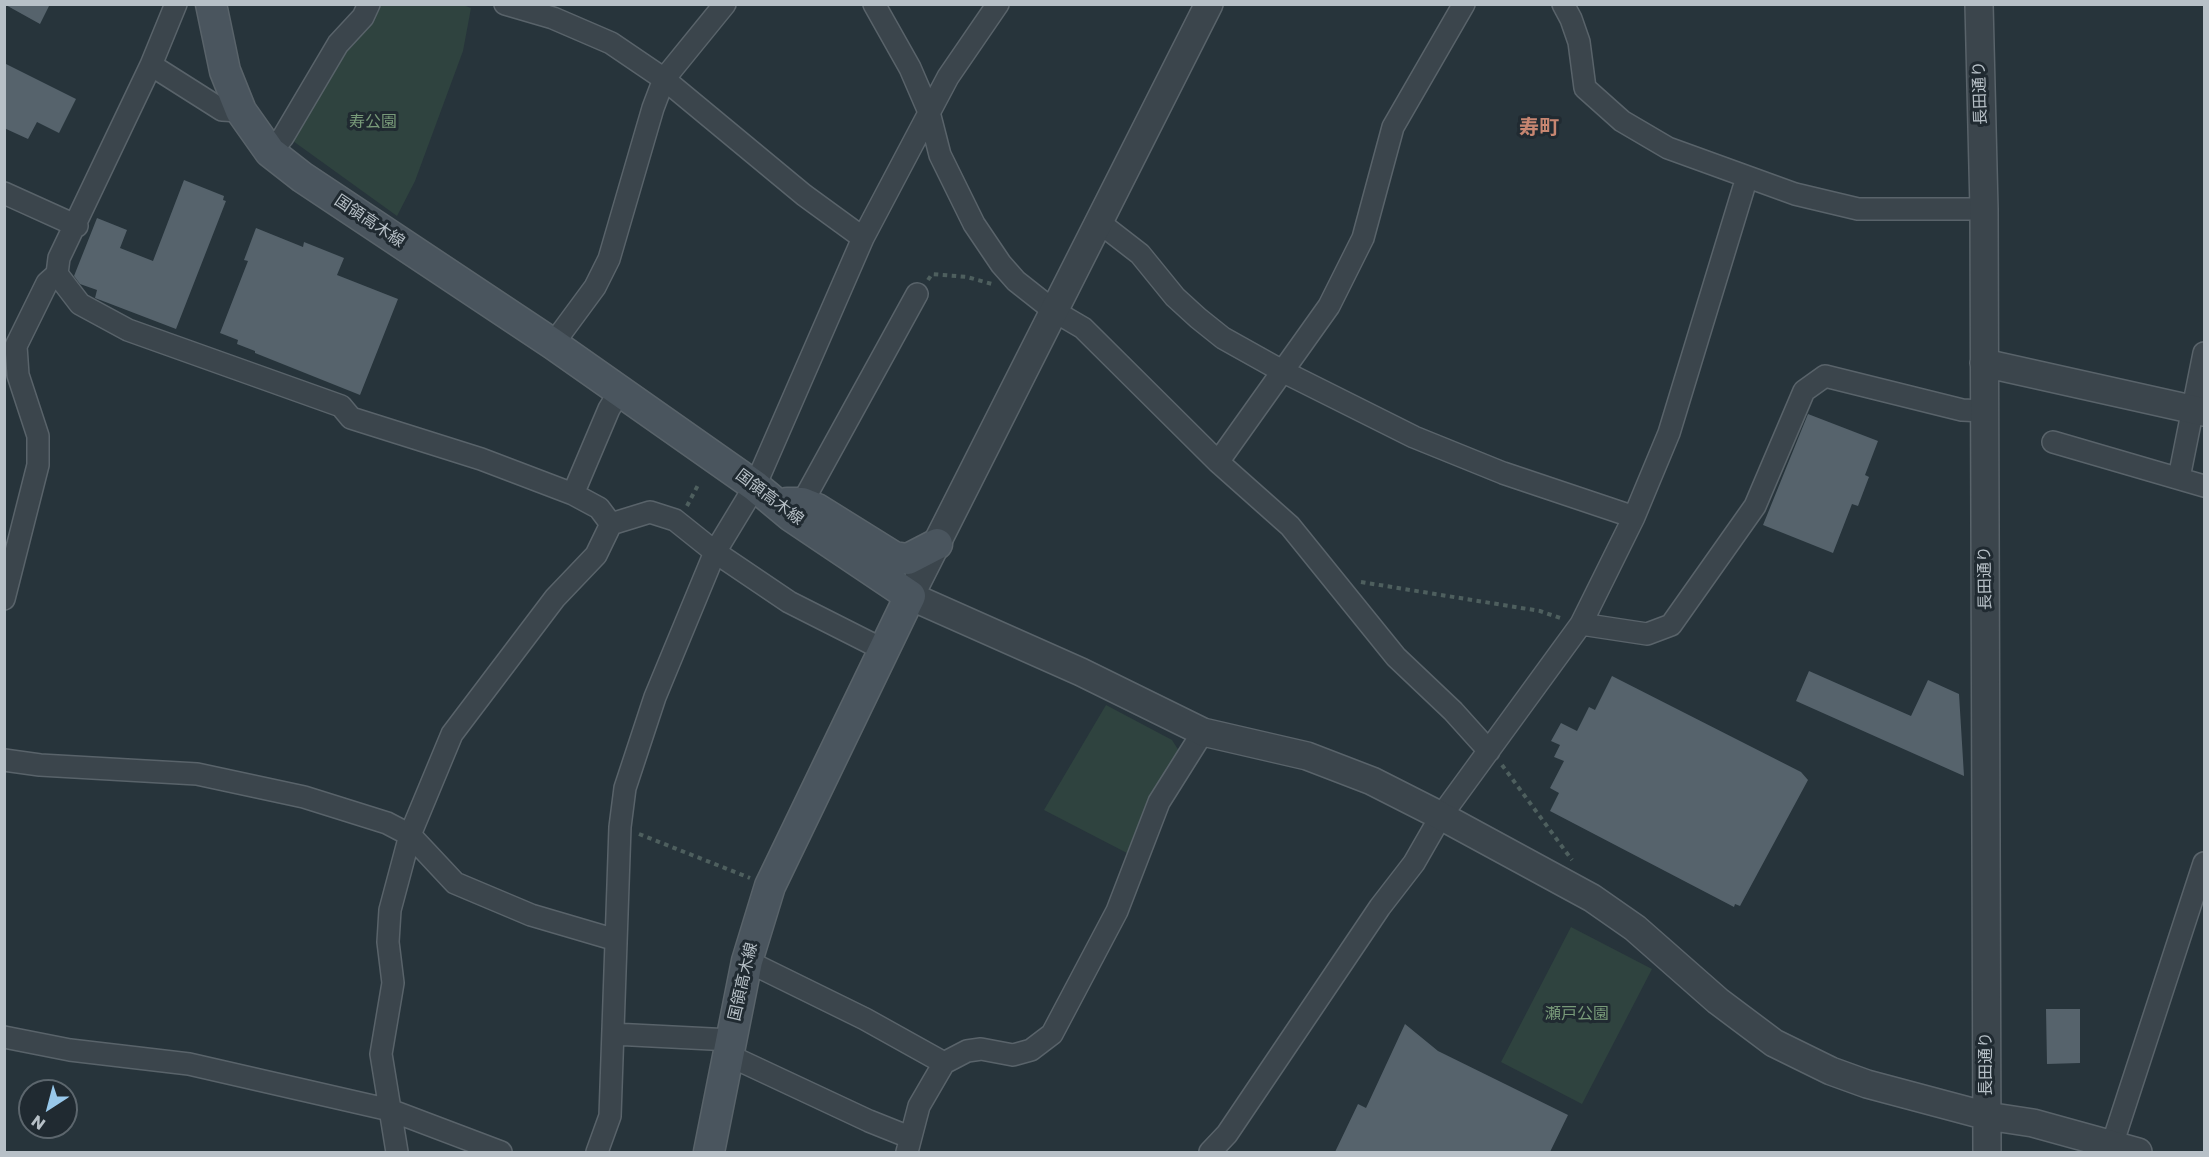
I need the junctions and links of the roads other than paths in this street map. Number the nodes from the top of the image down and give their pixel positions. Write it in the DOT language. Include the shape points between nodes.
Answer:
graph roads {
  1 [pos="176,4"];
  2 [pos="211,4"];
  3 [pos="369,4"];
  4 [pos="505,4"];
  5 [pos="725,4"];
  6 [pos="874,4"];
  7 [pos="998,4"];
  8 [pos="1209,4"];
  9 [pos="1464,4"];
  10 [pos="1563,4"];
  11 [pos="1978,4"];
  12 [pos="150,65"];
  13 [pos="664,79"];
  14 [pos="241,111"];
  15 [pos="929,112"];
  16 [pos="270,152"];
  17 [pos="1747,177"];
  18 [pos="4,193"];
  19 [pos="1984,208"];
  20 [pos="1100,223"];
  21 [pos="77,226"];
  22 [pos="863,238"];
  23 [pos="57,274"];
  24 [pos="917,294"];
  25 [pos="1054,311"];
  26 [pos="10,344"];
  27 [pos="553,344"];
  28 [pos="2205,353"];
  29 [pos="1984,363"];
  30 [pos="1282,371"];
  31 [pos="620,391"];
  32 [pos="2198,410"];
  33 [pos="1984,411"];
  34 [pos="2053,442"];
  35 [pos="1218,462"];
  36 [pos="2179,478"];
  37 [pos="2205,486"];
  38 [pos="764,493"];
  39 [pos="573,494"];
  40 [pos="802,503"];
  41 [pos="1634,518"];
  42 [pos="611,524"];
  43 [pos="937,544"];
  44 [pos="714,552"];
  45 [pos="910,596"];
  46 [pos="4,599"];
  47 [pos="1581,624"];
  48 [pos="884,650"];
  49 [pos="1203,732"];
  50 [pos="1489,751"];
  51 [pos="4,760"];
  52 [pos="1441,816"];
  53 [pos="410,835"];
  54 [pos="2205,863"];
  55 [pos="616,940"];
  56 [pos="747,961"];
  57 [pos="613,1034"];
  58 [pos="4,1037"];
  59 [pos="730,1048"];
  60 [pos="944,1063"];
  61 [pos="390,1110"];
  62 [pos="1987,1116"];
  63 [pos="908,1144"];
  64 [pos="2125,1149"];
  65 [pos="397,1152"];
  66 [pos="501,1152"];
  67 [pos="597,1152"];
  68 [pos="709,1152"];
  69 [pos="1210,1152"];
  70 [pos="1987,1152"];
  1 -- 12 [label="street"];
  2 -- 14 [label="main road, 国領高木線" via="225,71"];
  3 -- 16 [label="street" via="363,17 338,44 283,137"];
  4 -- 13 [label="street" via="554,18 611,43"];
  5 -- 13 [label="street"];
  6 -- 15 [label="street" via="910,68"];
  7 -- 15 [label="street"];
  8 -- 20 [label="street"];
  9 -- 30 [label="street" via="1393,127 1363,238 1329,306"];
  10 -- 17 [label="street" via="1579,42 1585,88 1622,121 1668,148"];
  11 -- 19 [label="street, 長田通り"];
  12 -- 14 [label="street" via="222,110"];
  12 -- 21 [label="street"];
  13 -- 22 [label="street" via="804,195"];
  13 -- 27 [label="street" via="609,259 595,287"];
  14 -- 16 [label="main road, 国領高木線"];
  15 -- 22 [label="street"];
  15 -- 25 [label="street" via="940,155 974,224 1016,281"];
  16 -- 27 [label="main road, 国領高木線"];
  17 -- 19 [label="street" via="1795,194 1858,209"];
  17 -- 41 [label="street" via="1669,433"];
  18 -- 21 [label="street"];
  19 -- 29 [label="street, 長田通り"];
  20 -- 25 [label="street"];
  20 -- 30 [label="street" via="1140,254 1175,297 1222,338"];
  21 -- 23 [label="street" via="59,258"];
  22 -- 38 [label="street"];
  23 -- 26 [label="street" via="47,283"];
  23 -- 39 [label="street" via="80,304 128,330 341,406 351,418 481,459"];
  24 -- 40 [label="street"];
  25 -- 35 [label="street" via="1083,328"];
  25 -- 43 [label="street"];
  26 -- 46 [label="street" via="38,436 38,465"];
  27 -- 31 [label="main road, 国領高木線"];
  28 -- 32 [label="street"];
  29 -- 32 [label="street"];
  29 -- 33 [label="street, 長田通り"];
  30 -- 35 [label="street"];
  30 -- 41 [label="street" via="1414,437 1503,473"];
  31 -- 38 [label="main road, 国領高木線"];
  31 -- 39 [label="street"];
  32 -- 36 [label="street"];
  33 -- 47 [label="street" via="1962,410 1825,376 1804,391 1755,506 1671,625 1647,634"];
  33 -- 62 [label="street, 長田通り"];
  34 -- 36 [label="street"];
  35 -- 50 [label="street" via="1290,526 1396,657 1454,711"];
  36 -- 37 [label="street"];
  38 -- 40 [label="main road"];
  38 -- 44 [label="street"];
  38 -- 45 [label="main road, 国領高木線"];
  39 -- 42 [label="street" via="599,508"];
  40 -- 43 [label="main road" via="894,557 908,560"];
  41 -- 47 [label="street"];
  42 -- 44 [label="street" via="650,512 675,520"];
  42 -- 53 [label="street" via="596,555 555,598 452,734"];
  43 -- 45 [label="street"];
  44 -- 48 [label="street" via="789,602"];
  44 -- 55 [label="street" via="655,697 625,788"];
  45 -- 48 [label="main road, 国領高木線"];
  45 -- 49 [label="street" via="1081,672"];
  47 -- 50 [label="street"];
  48 -- 56 [label="main road, 国領高木線" via="770,886"];
  49 -- 52 [label="street" via="1307,756 1372,781"];
  49 -- 60 [label="street" via="1158,802 1117,911 1052,1034 1031,1050 1013,1054 967,1051"];
  50 -- 52 [label="street"];
  51 -- 53 [label="street" via="197,774 303,797 387,823"];
  52 -- 62 [label="street" via="1609,910 1774,1043 1867,1084"];
  52 -- 69 [label="street" via="1414,863 1227,1134"];
  53 -- 55 [label="street" via="455,883 531,915"];
  53 -- 61 [label="street" via="390,910 388,942 393,983 381,1054"];
  54 -- 64 [label="street"];
  55 -- 57 [label="street"];
  56 -- 59 [label="main road, 国領高木線"];
  56 -- 60 [label="street" via="864,1018"];
  57 -- 59 [label="street"];
  57 -- 67 [label="street" via="610,1116"];
  58 -- 61 [label="street" via="70,1050 189,1064"];
  59 -- 63 [label="street"];
  59 -- 68 [label="main road, 国領高木線"];
  60 -- 63 [label="street" via="919,1106"];
  61 -- 65 [label="street"];
  61 -- 66 [label="street"];
  62 -- 64 [label="street" via="2034,1123"];
  62 -- 70 [label="street, 長田通り"];
}
